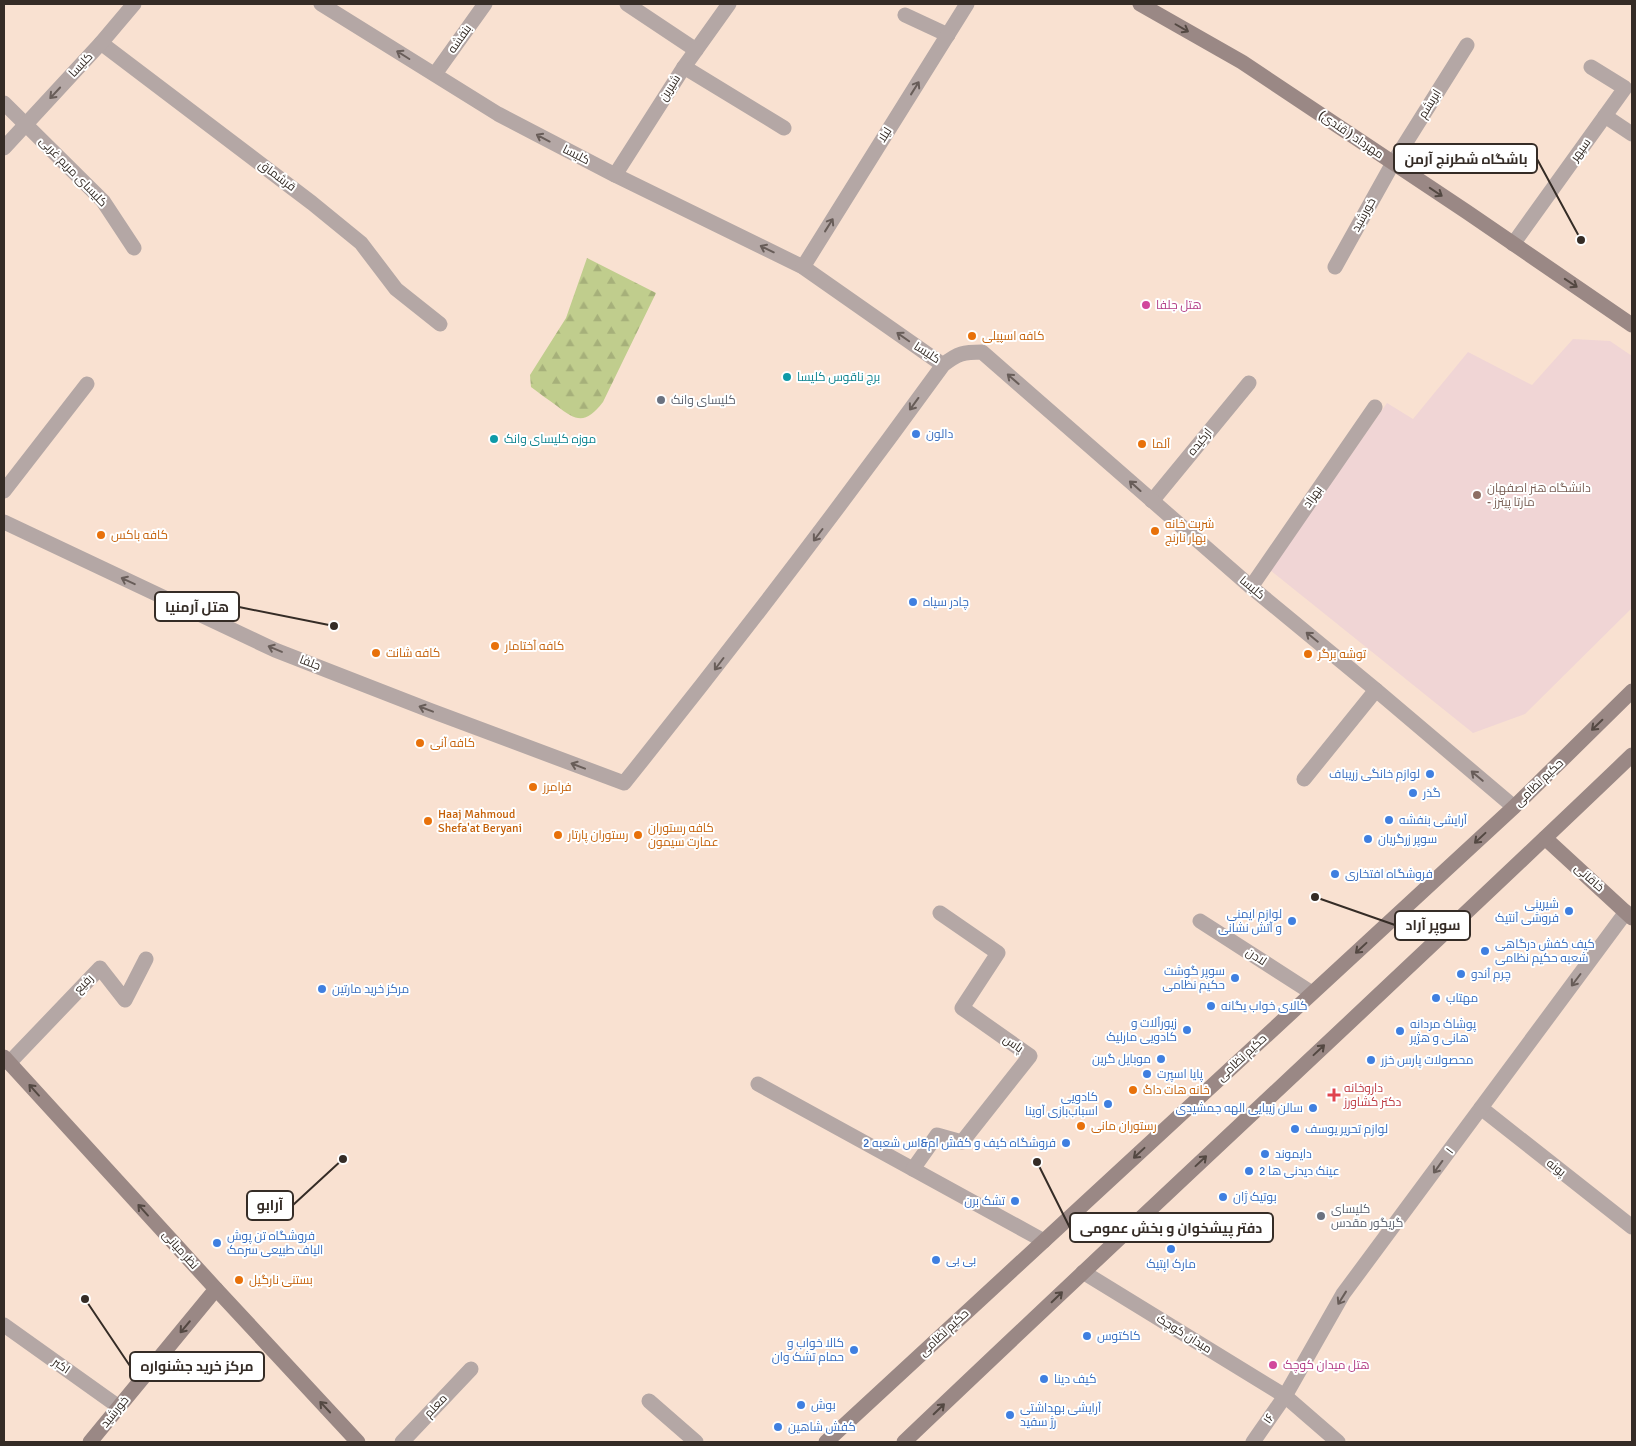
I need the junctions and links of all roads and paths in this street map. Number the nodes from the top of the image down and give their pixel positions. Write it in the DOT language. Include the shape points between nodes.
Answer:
graph roads {
  1 [pos="134,4"];
  2 [pos="321,4"];
  3 [pos="485,4"];
  4 [pos="627,4"];
  5 [pos="728,4"];
  6 [pos="967,4"];
  7 [pos="1140,4"];
  8 [pos="905,15"];
  9 [pos="948,35"];
  10 [pos="101,43"];
  11 [pos="1467,45"];
  12 [pos="696,50"];
  13 [pos="684,67"];
  14 [pos="1591,68"];
  15 [pos="435,74"];
  16 [pos="4,103"];
  17 [pos="1605,116"];
  18 [pos="26,124"];
  19 [pos="784,128"];
  20 [pos="1632,134"];
  21 [pos="4,148"];
  22 [pos="1393,163"];
  23 [pos="615,175"];
  24 [pos="1513,244"];
  25 [pos="134,248"];
  26 [pos="803,267"];
  27 [pos="1335,267"];
  28 [pos="440,324"];
  29 [pos="1632,325"];
  30 [pos="943,365"];
  31 [pos="1249,383"];
  32 [pos="86,384"];
  33 [pos="1375,407"];
  34 [pos="4,491"];
  35 [pos="1152,502"];
  36 [pos="4,522"];
  37 [pos="1251,587"];
  38 [pos="1376,690"];
  39 [pos="1632,691"];
  40 [pos="1632,755"];
  41 [pos="1304,780"];
  42 [pos="1514,807"];
  43 [pos="1545,838"];
  44 [pos="940,913"];
  45 [pos="1629,915"];
  46 [pos="1200,921"];
  47 [pos="146,959"];
  48 [pos="1312,993"];
  49 [pos="6,1060"];
  50 [pos="758,1084"];
  51 [pos="1481,1108"];
  52 [pos="913,1169"];
  53 [pos="1632,1227"];
  54 [pos="1044,1241"];
  55 [pos="1083,1272"];
  56 [pos="216,1289"];
  57 [pos="4,1325"];
  58 [pos="471,1369"];
  59 [pos="1285,1396"];
  60 [pos="649,1401"];
  61 [pos="119,1407"];
  62 [pos="90,1442"];
  63 [pos="358,1442"];
  64 [pos="402,1442"];
  65 [pos="696,1442"];
  66 [pos="826,1442"];
  67 [pos="904,1442"];
  68 [pos="1253,1442"];
  69 [pos="1338,1442"];
  1 -- 10 [label="street, کلیسا"];
  15 -- 2 [label="street, کلیسا, one-way"];
  3 -- 15 [label="street, بنفشه"];
  4 -- 12 [label="street"];
  5 -- 12 [label="street, شیرین"];
  6 -- 9 [label="street, لیلا"];
  7 -- 22 [label="main road, مهرداد ( قندی), one-way" via="1242,62"];
  8 -- 9 [label="street"];
  26 -- 9 [label="street, لیلا, one-way"];
  10 -- 18 [label="street, کلیسا, one-way"];
  10 -- 28 [label="street, قرشماق" via="361,243 396,289"];
  11 -- 22 [label="street, ابریشم"];
  12 -- 13 [label="street, شیرین"];
  13 -- 19 [label="street"];
  13 -- 23 [label="street, شیرین"];
  14 -- 17 [label="street, سپهر" via="1625,88"];
  23 -- 15 [label="street, کلیسا, one-way" via="498,114"];
  16 -- 18 [label="street, کلیسای مریم غربی"];
  17 -- 20 [label="street"];
  17 -- 24 [label="street, سپهر"];
  18 -- 21 [label="street, کلیسا"];
  18 -- 25 [label="street, کلیسای مریم غربی" via="103,201"];
  22 -- 24 [label="main road, مهرداد ( قندی), one-way"];
  22 -- 27 [label="street, خورشید"];
  26 -- 23 [label="street, کلیسا, one-way"];
  24 -- 29 [label="main road, مهرداد ( قندی), one-way"];
  30 -- 26 [label="street, کلیسا, one-way"];
  35 -- 30 [label="street, کلیسا, one-way" via="982,352 955,355"];
  30 -- 36 [label="street, جلفا, one-way" via="710,677 624,784 275,650"];
  31 -- 35 [label="street, ارکیده"];
  32 -- 34 [label="street"];
  33 -- 37 [label="street, بهزاد"];
  35 -- 37 [label="street, کلیسا"];
  38 -- 37 [label="street, کلیسا, one-way"];
  38 -- 41 [label="street"];
  42 -- 38 [label="street, کلیسا, one-way"];
  39 -- 42 [label="main road, حکیم نظامی, one-way"];
  40 -- 43 [label="main road"];
  42 -- 48 [label="main road, حکیم نظامی, one-way"];
  43 -- 45 [label="main road, خاقانی"];
  55 -- 43 [label="main road, one-way"];
  44 -- 52 [label="street, پاس" via="998,953 962,1008 1030,1056 962,1142 937,1135"];
  45 -- 51 [label="street, ۱, one-way"];
  46 -- 48 [label="street, لادن"];
  47 -- 49 [label="street, رفیع" via="125,1000 100,968"];
  48 -- 54 [label="main road, حکیم نظامی, one-way"];
  56 -- 49 [label="main road, نظر میانی, one-way"];
  50 -- 52 [label="street"];
  51 -- 53 [label="street, پونه"];
  51 -- 59 [label="street, ۱, one-way" via="1343,1294"];
  52 -- 54 [label="street"];
  54 -- 66 [label="main road, حکیم نظامی"];
  55 -- 59 [label="street, میدان کوچک"];
  67 -- 55 [label="main road, one-way"];
  56 -- 61 [label="main road, خورشید, one-way"];
  63 -- 56 [label="main road, نظر میانی, one-way"];
  57 -- 61 [label="street, اکبر"];
  58 -- 64 [label="street, معلم"];
  59 -- 68 [label="street, ۱۶"];
  59 -- 69 [label="street, میدان کوچک"];
  60 -- 65 [label="street"];
  61 -- 62 [label="main road, خورشید"];
}
